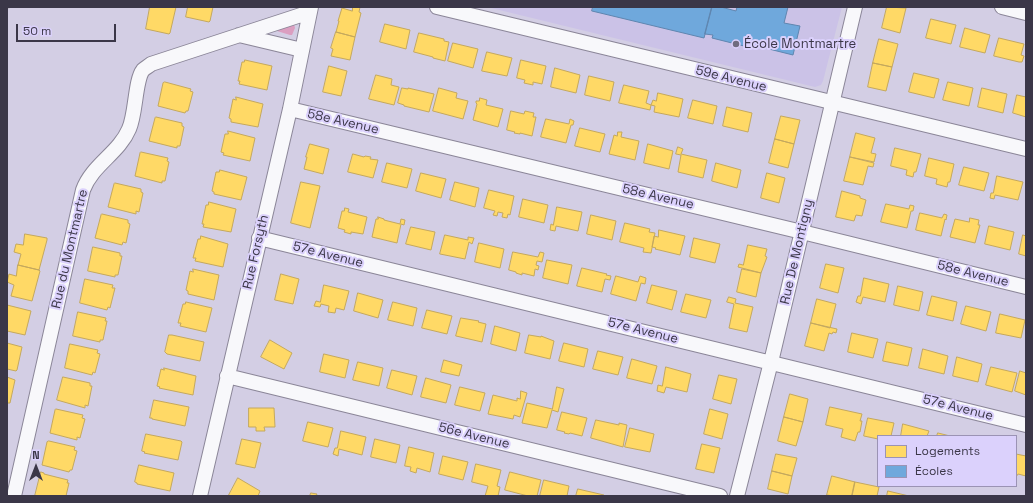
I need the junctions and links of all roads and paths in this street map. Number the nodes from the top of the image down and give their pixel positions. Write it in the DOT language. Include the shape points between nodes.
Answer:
graph roads {
  1 [pos="437,7"];
  2 [pos="855,7"];
  3 [pos="1002,7"];
  4 [pos="311,9"];
  5 [pos="1026,13"];
  6 [pos="238,35"];
  7 [pos="302,50"];
  8 [pos="833,103"];
  9 [pos="290,109"];
  10 [pos="1026,149"];
  11 [pos="802,232"];
  12 [pos="259,238"];
  13 [pos="1026,288"];
  14 [pos="771,362"];
  15 [pos="227,376"];
  16 [pos="1026,425"];
  17 [pos="14,496"];
  18 [pos="200,496"];
  19 [pos="720,496"];
  20 [pos="737,496"];
  1 -- 8 [label="street, 59e Avenue"];
  2 -- 8 [label="street, Rue De Montigny"];
  3 -- 5 [label="street"];
  4 -- 6 [label="street, Rue du Montmartre"];
  4 -- 7 [label="street, Rue Forsyth"];
  6 -- 7 [label="street"];
  6 -- 17 [label="street, Rue du Montmartre" via="151,64 143,69 129,131 86,181"];
  7 -- 9 [label="street, Rue Forsyth"];
  8 -- 10 [label="street, 59e Avenue"];
  8 -- 11 [label="street, Rue De Montigny"];
  9 -- 11 [label="street, 58e Avenue"];
  9 -- 12 [label="street, Rue Forsyth"];
  11 -- 13 [label="street, 58e Avenue"];
  11 -- 14 [label="street, Rue De Montigny"];
  12 -- 14 [label="street, 57e Avenue"];
  12 -- 15 [label="street, Rue Forsyth"];
  14 -- 16 [label="street, 57e Avenue"];
  14 -- 20 [label="street, Rue De Montigny"];
  15 -- 18 [label="street, Rue Forsyth"];
  15 -- 19 [label="street, 56e Avenue"];
}
